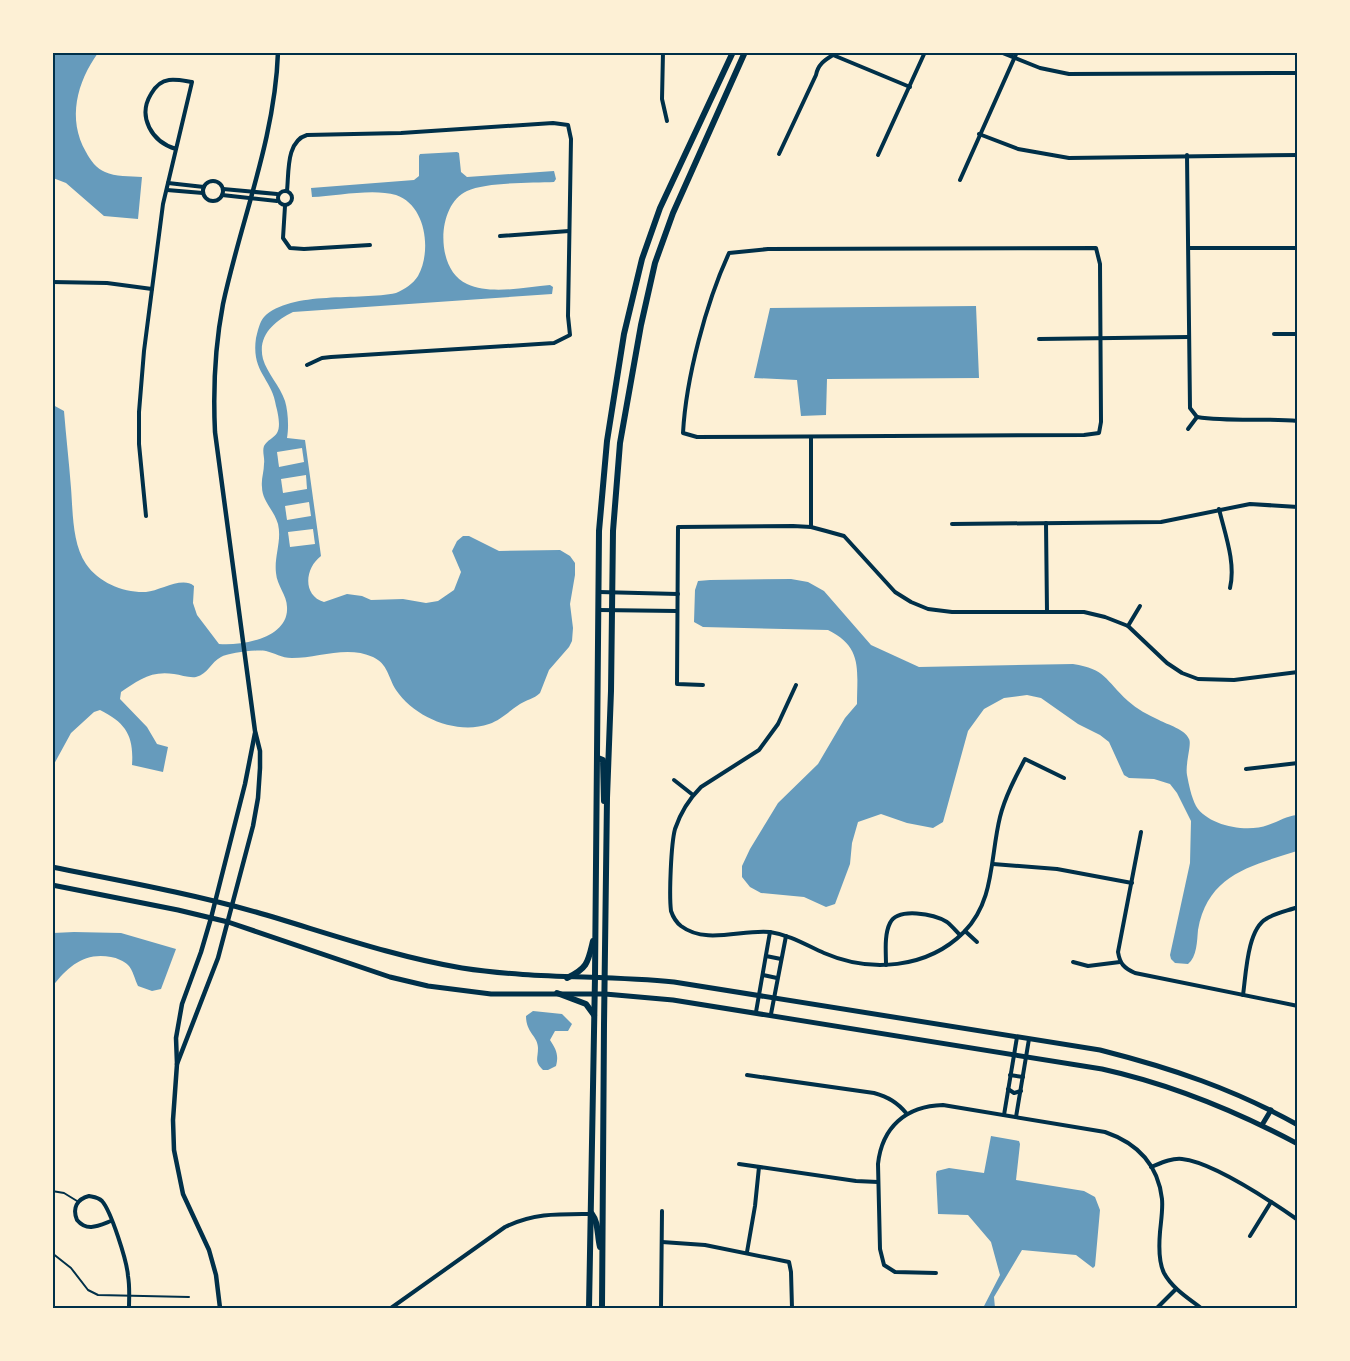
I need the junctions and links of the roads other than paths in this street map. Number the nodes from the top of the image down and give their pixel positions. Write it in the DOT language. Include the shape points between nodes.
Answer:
graph roads {
  1 [pos="278,52"];
  2 [pos="663,52"];
  3 [pos="733,52"];
  4 [pos="746,52"];
  5 [pos="925,52"];
  6 [pos="1000,52"];
  7 [pos="1017,52"];
  8 [pos="1014,59"];
  9 [pos="1298,73"];
  10 [pos="910,87"];
  11 [pos="666,121"];
  12 [pos="979,134"];
  13 [pos="692,138"];
  14 [pos="704,143"];
  15 [pos="176,149"];
  16 [pos="779,154"];
  17 [pos="878,155"];
  18 [pos="1187,155"];
  19 [pos="1298,155"];
  20 [pos="960,180"];
  21 [pos="168,183"];
  22 [pos="204,187"];
  23 [pos="223,189"];
  24 [pos="167,190"];
  25 [pos="287,191"];
  26 [pos="253,192"];
  27 [pos="203,194"];
  28 [pos="277,194"];
  29 [pos="222,195"];
  30 [pos="251,198"];
  31 [pos="277,201"];
  32 [pos="285,206"];
  33 [pos="569,231"];
  34 [pos="500,236"];
  35 [pos="370,245"];
  36 [pos="1189,248"];
  37 [pos="1298,248"];
  38 [pos="52,282"];
  39 [pos="152,289"];
  40 [pos="628,321"];
  41 [pos="641,325"];
  42 [pos="1274,334"];
  43 [pos="1298,334"];
  44 [pos="1189,337"];
  45 [pos="1100,338"];
  46 [pos="1039,339"];
  47 [pos="307,365"];
  48 [pos="1197,417"];
  49 [pos="1298,421"];
  50 [pos="1188,429"];
  51 [pos="811,437"];
  52 [pos="1298,507"];
  53 [pos="1219,509"];
  54 [pos="146,516"];
  55 [pos="1046,523"];
  56 [pos="952,524"];
  57 [pos="811,527"];
  58 [pos="1230,588"];
  59 [pos="599,592"];
  60 [pos="612,592"];
  61 [pos="678,594"];
  62 [pos="1140,606"];
  63 [pos="599,610"];
  64 [pos="612,610"];
  65 [pos="677,611"];
  66 [pos="1047,612"];
  67 [pos="1128,626"];
  68 [pos="1298,672"];
  69 [pos="703,685"];
  70 [pos="796,685"];
  71 [pos="255,731"];
  72 [pos="598,758"];
  73 [pos="1298,763"];
  74 [pos="1246,769"];
  75 [pos="1064,778"];
  76 [pos="674,780"];
  77 [pos="245,784"];
  78 [pos="260,786"];
  79 [pos="693,795"];
  80 [pos="607,817"];
  81 [pos="1141,832"];
  82 [pos="993,864"];
  83 [pos="52,867"];
  84 [pos="1132,883"];
  85 [pos="52,885"];
  86 [pos="215,902"];
  87 [pos="232,906"];
  88 [pos="1298,907"];
  89 [pos="211,918"];
  90 [pos="228,922"];
  91 [pos="596,929"];
  92 [pos="965,931"];
  93 [pos="770,932"];
  94 [pos="960,935"];
  95 [pos="786,936"];
  96 [pos="978,942"];
  97 [pos="766,956"];
  98 [pos="781,959"];
  99 [pos="1073,962"];
  100 [pos="1120,962"];
  101 [pos="886,965"];
  102 [pos="763,975"];
  103 [pos="595,977"];
  104 [pos="605,977"];
  105 [pos="567,978"];
  106 [pos="777,978"];
  107 [pos="557,993"];
  108 [pos="595,993"];
  109 [pos="605,994"];
  110 [pos="759,994"];
  111 [pos="1243,995"];
  112 [pos="774,997"];
  113 [pos="1298,1006"];
  114 [pos="756,1012"];
  115 [pos="771,1014"];
  116 [pos="594,1017"];
  117 [pos="1017,1037"];
  118 [pos="1029,1039"];
  119 [pos="1014,1054"];
  120 [pos="1026,1056"];
  121 [pos="177,1064"];
  122 [pos="747,1075"];
  123 [pos="1010,1075"];
  124 [pos="1023,1077"];
  125 [pos="1008,1089"];
  126 [pos="1020,1091"];
  127 [pos="1271,1110"];
  128 [pos="907,1113"];
  129 [pos="1004,1115"];
  130 [pos="1016,1117"];
  131 [pos="1262,1125"];
  132 [pos="1298,1125"];
  133 [pos="1298,1144"];
  134 [pos="739,1164"];
  135 [pos="759,1167"];
  136 [pos="1151,1167"];
  137 [pos="878,1182"];
  138 [pos="52,1191"];
  139 [pos="78,1202"];
  140 [pos="1271,1202"];
  141 [pos="662,1211"];
  142 [pos="591,1214"];
  143 [pos="1298,1220"];
  144 [pos="111,1221"];
  145 [pos="1250,1236"];
  146 [pos="662,1242"];
  147 [pos="747,1252"];
  148 [pos="52,1253"];
  149 [pos="603,1256"];
  150 [pos="936,1273"];
  151 [pos="1176,1289"];
  152 [pos="129,1296"];
  153 [pos="589,1296"];
  154 [pos="189,1297"];
  155 [pos="602,1297"];
  156 [pos="129,1308"];
  157 [pos="220,1308"];
  158 [pos="391,1308"];
  159 [pos="589,1308"];
  160 [pos="602,1308"];
  161 [pos="661,1308"];
  162 [pos="792,1308"];
  163 [pos="1157,1308"];
  164 [pos="1201,1308"];
  1 -- 26 [label="street" via="272,108"];
  2 -- 11 [label="street" via="662,99"];
  3 -- 13 [label="main road"];
  4 -- 14 [label="main road"];
  5 -- 10 [label="street"];
  6 -- 8 [label="street"];
  7 -- 8 [label="street"];
  8 -- 9 [label="street" via="1069,74"];
  8 -- 12 [label="street"];
  10 -- 16 [label="street" via="833,55 817,68"];
  10 -- 17 [label="street"];
  12 -- 18 [label="street" via="1018,149 1069,158"];
  12 -- 20 [label="street"];
  13 -- 14 [label="main road"];
  13 -- 40 [label="main road" via="642,259"];
  14 -- 41 [label="main road" via="655,263"];
  15 -- 15 [label="street" via="153,136 145,119 147,101 156,86 166,80 192,82"];
  15 -- 21 [label="street"];
  18 -- 19 [label="street"];
  18 -- 36 [label="street"];
  21 -- 22 [label="street"];
  21 -- 24 [label="street"];
  22 -- 23 [label="street" via="214,182"];
  22 -- 27 [label="street"];
  23 -- 26 [label="street"];
  23 -- 29 [label="street"];
  24 -- 27 [label="street"];
  24 -- 39 [label="street"];
  25 -- 28 [label="street"];
  25 -- 32 [label="street" via="292,200"];
  25 -- 33 [label="street" via="293,148 300,137 308,135 568,125"];
  26 -- 28 [label="street"];
  26 -- 30 [label="street"];
  27 -- 29 [label="street" via="212,200"];
  28 -- 31 [label="street"];
  29 -- 30 [label="street"];
  30 -- 31 [label="street"];
  30 -- 71 [label="street" via="217,344 215,432"];
  31 -- 32 [label="street"];
  32 -- 35 [label="street" via="283,238 296,249"];
  33 -- 34 [label="street"];
  33 -- 47 [label="street" via="570,335 554,343 331,357"];
  36 -- 37 [label="street"];
  36 -- 44 [label="street"];
  38 -- 39 [label="street"];
  39 -- 54 [label="street" via="139,412"];
  40 -- 41 [label="main road"];
  40 -- 59 [label="main road" via="607,441 599,531"];
  41 -- 60 [label="main road" via="620,443"];
  42 -- 43 [label="street"];
  44 -- 45 [label="street"];
  44 -- 48 [label="street" via="1190,408"];
  45 -- 46 [label="street"];
  45 -- 51 [label="street" via="1099,433"];
  45 -- 51 [label="street" via="1100,264 1096,248 768,249 729,253 714,286 702,330 683,433 697,437"];
  48 -- 49 [label="street"];
  48 -- 50 [label="street"];
  51 -- 57 [label="street"];
  52 -- 53 [label="street" via="1250,504"];
  53 -- 55 [label="street" via="1161,522"];
  53 -- 58 [label="street" via="1232,568"];
  55 -- 56 [label="street"];
  55 -- 66 [label="street"];
  57 -- 61 [label="street" via="678,527"];
  57 -- 66 [label="street" via="844,536 895,592 928,609"];
  59 -- 60 [label="street"];
  59 -- 63 [label="main road"];
  60 -- 61 [label="street"];
  60 -- 64 [label="main road"];
  61 -- 65 [label="street"];
  62 -- 67 [label="street"];
  63 -- 64 [label="street"];
  63 -- 72 [label="main road"];
  64 -- 65 [label="street"];
  64 -- 80 [label="main road"];
  65 -- 69 [label="street" via="677,684"];
  66 -- 67 [label="street" via="1084,612"];
  67 -- 68 [label="street" via="1167,663 1198,679 1234,680"];
  70 -- 79 [label="street" via="778,724 759,750"];
  71 -- 77 [label="street"];
  71 -- 78 [label="street" via="260,751"];
  72 -- 80 [label="main road" via="603,760"];
  72 -- 91 [label="main road"];
  73 -- 74 [label="street"];
  75 -- 82 [label="street" via="1025,759 1000,815"];
  76 -- 79 [label="street"];
  77 -- 78 [label="street"];
  77 -- 86 [label="street"];
  78 -- 87 [label="street"];
  79 -- 93 [label="street" via="676,828 672,846 671,911 675,920 682,927 714,935"];
  80 -- 104 [label="main road"];
  81 -- 84 [label="street"];
  82 -- 84 [label="street" via="1057,869"];
  82 -- 92 [label="street" via="984,900"];
  83 -- 86 [label="main road"];
  84 -- 100 [label="street" via="1118,952"];
  85 -- 89 [label="main road"];
  86 -- 87 [label="main road"];
  86 -- 89 [label="street"];
  87 -- 90 [label="street"];
  87 -- 105 [label="main road" via="426,961"];
  88 -- 111 [label="street" via="1266,918 1257,926"];
  89 -- 90 [label="main road"];
  89 -- 121 [label="street" via="178,1018"];
  90 -- 107 [label="main road" via="428,986 491,994"];
  90 -- 121 [label="street"];
  91 -- 103 [label="main road"];
  91 -- 105 [label="main road" via="588,963"];
  92 -- 94 [label="street"];
  92 -- 96 [label="street"];
  93 -- 95 [label="street"];
  93 -- 97 [label="street"];
  94 -- 101 [label="street" via="922,958"];
  94 -- 101 [label="street" via="947,922 934,917 896,915 887,932"];
  95 -- 98 [label="street"];
  95 -- 101 [label="street" via="839,958"];
  97 -- 98 [label="street"];
  97 -- 102 [label="street"];
  98 -- 106 [label="street"];
  99 -- 100 [label="street" via="1088,966"];
  100 -- 111 [label="street" via="1135,973"];
  102 -- 106 [label="street"];
  102 -- 110 [label="street"];
  103 -- 104 [label="main road"];
  103 -- 105 [label="main road"];
  103 -- 108 [label="main road"];
  104 -- 109 [label="main road"];
  104 -- 110 [label="main road"];
  106 -- 112 [label="street"];
  107 -- 108 [label="main road"];
  107 -- 116 [label="main road" via="586,1004"];
  108 -- 109 [label="main road"];
  108 -- 116 [label="main road"];
  109 -- 114 [label="main road"];
  109 -- 149 [label="main road"];
  110 -- 112 [label="main road"];
  110 -- 114 [label="street"];
  111 -- 113 [label="street"];
  112 -- 115 [label="street"];
  112 -- 117 [label="main road"];
  114 -- 115 [label="main road"];
  115 -- 119 [label="main road"];
  116 -- 142 [label="main road"];
  117 -- 118 [label="main road"];
  117 -- 119 [label="street"];
  118 -- 120 [label="street"];
  118 -- 127 [label="main road" via="1162,1065"];
  119 -- 120 [label="main road"];
  119 -- 123 [label="street"];
  120 -- 124 [label="street"];
  120 -- 131 [label="main road" via="1132,1076"];
  121 -- 157 [label="street" via="175,1158 183,1194 214,1266"];
  122 -- 128 [label="street" via="874,1093 889,1098"];
  123 -- 124 [label="street"];
  123 -- 125 [label="street"];
  124 -- 126 [label="street"];
  125 -- 126 [label="street"];
  125 -- 129 [label="street"];
  126 -- 130 [label="street"];
  127 -- 131 [label="main road"];
  127 -- 132 [label="main road"];
  128 -- 129 [label="street" via="943,1105"];
  128 -- 137 [label="street" via="884,1139"];
  129 -- 130 [label="street"];
  130 -- 136 [label="street" via="1105,1132 1133,1144"];
  131 -- 133 [label="main road"];
  134 -- 135 [label="street"];
  135 -- 137 [label="street"];
  135 -- 147 [label="street"];
  136 -- 140 [label="street" via="1168,1160 1194,1161"];
  136 -- 151 [label="street" via="1162,1200 1163,1272"];
  137 -- 150 [label="street" via="884,1264 895,1272"];
  138 -- 139 [label="lane"];
  139 -- 144 [label="street" via="89,1196 99,1198"];
  139 -- 144 [label="street" via="75,1214 81,1225 95,1227"];
  140 -- 143 [label="street"];
  140 -- 145 [label="street"];
  141 -- 146 [label="street"];
  142 -- 149 [label="main road" via="597,1222"];
  142 -- 153 [label="main road"];
  142 -- 158 [label="street" via="549,1214 513,1223"];
  144 -- 152 [label="street" via="126,1263"];
  146 -- 147 [label="street"];
  146 -- 161 [label="street"];
  147 -- 162 [label="street" via="789,1262"];
  148 -- 152 [label="lane" via="92,1293"];
  149 -- 155 [label="main road"];
  151 -- 163 [label="street"];
  151 -- 164 [label="street"];
  152 -- 154 [label="lane"];
  152 -- 156 [label="street"];
  153 -- 155 [label="main road"];
  153 -- 159 [label="main road"];
  155 -- 160 [label="main road"];
}
